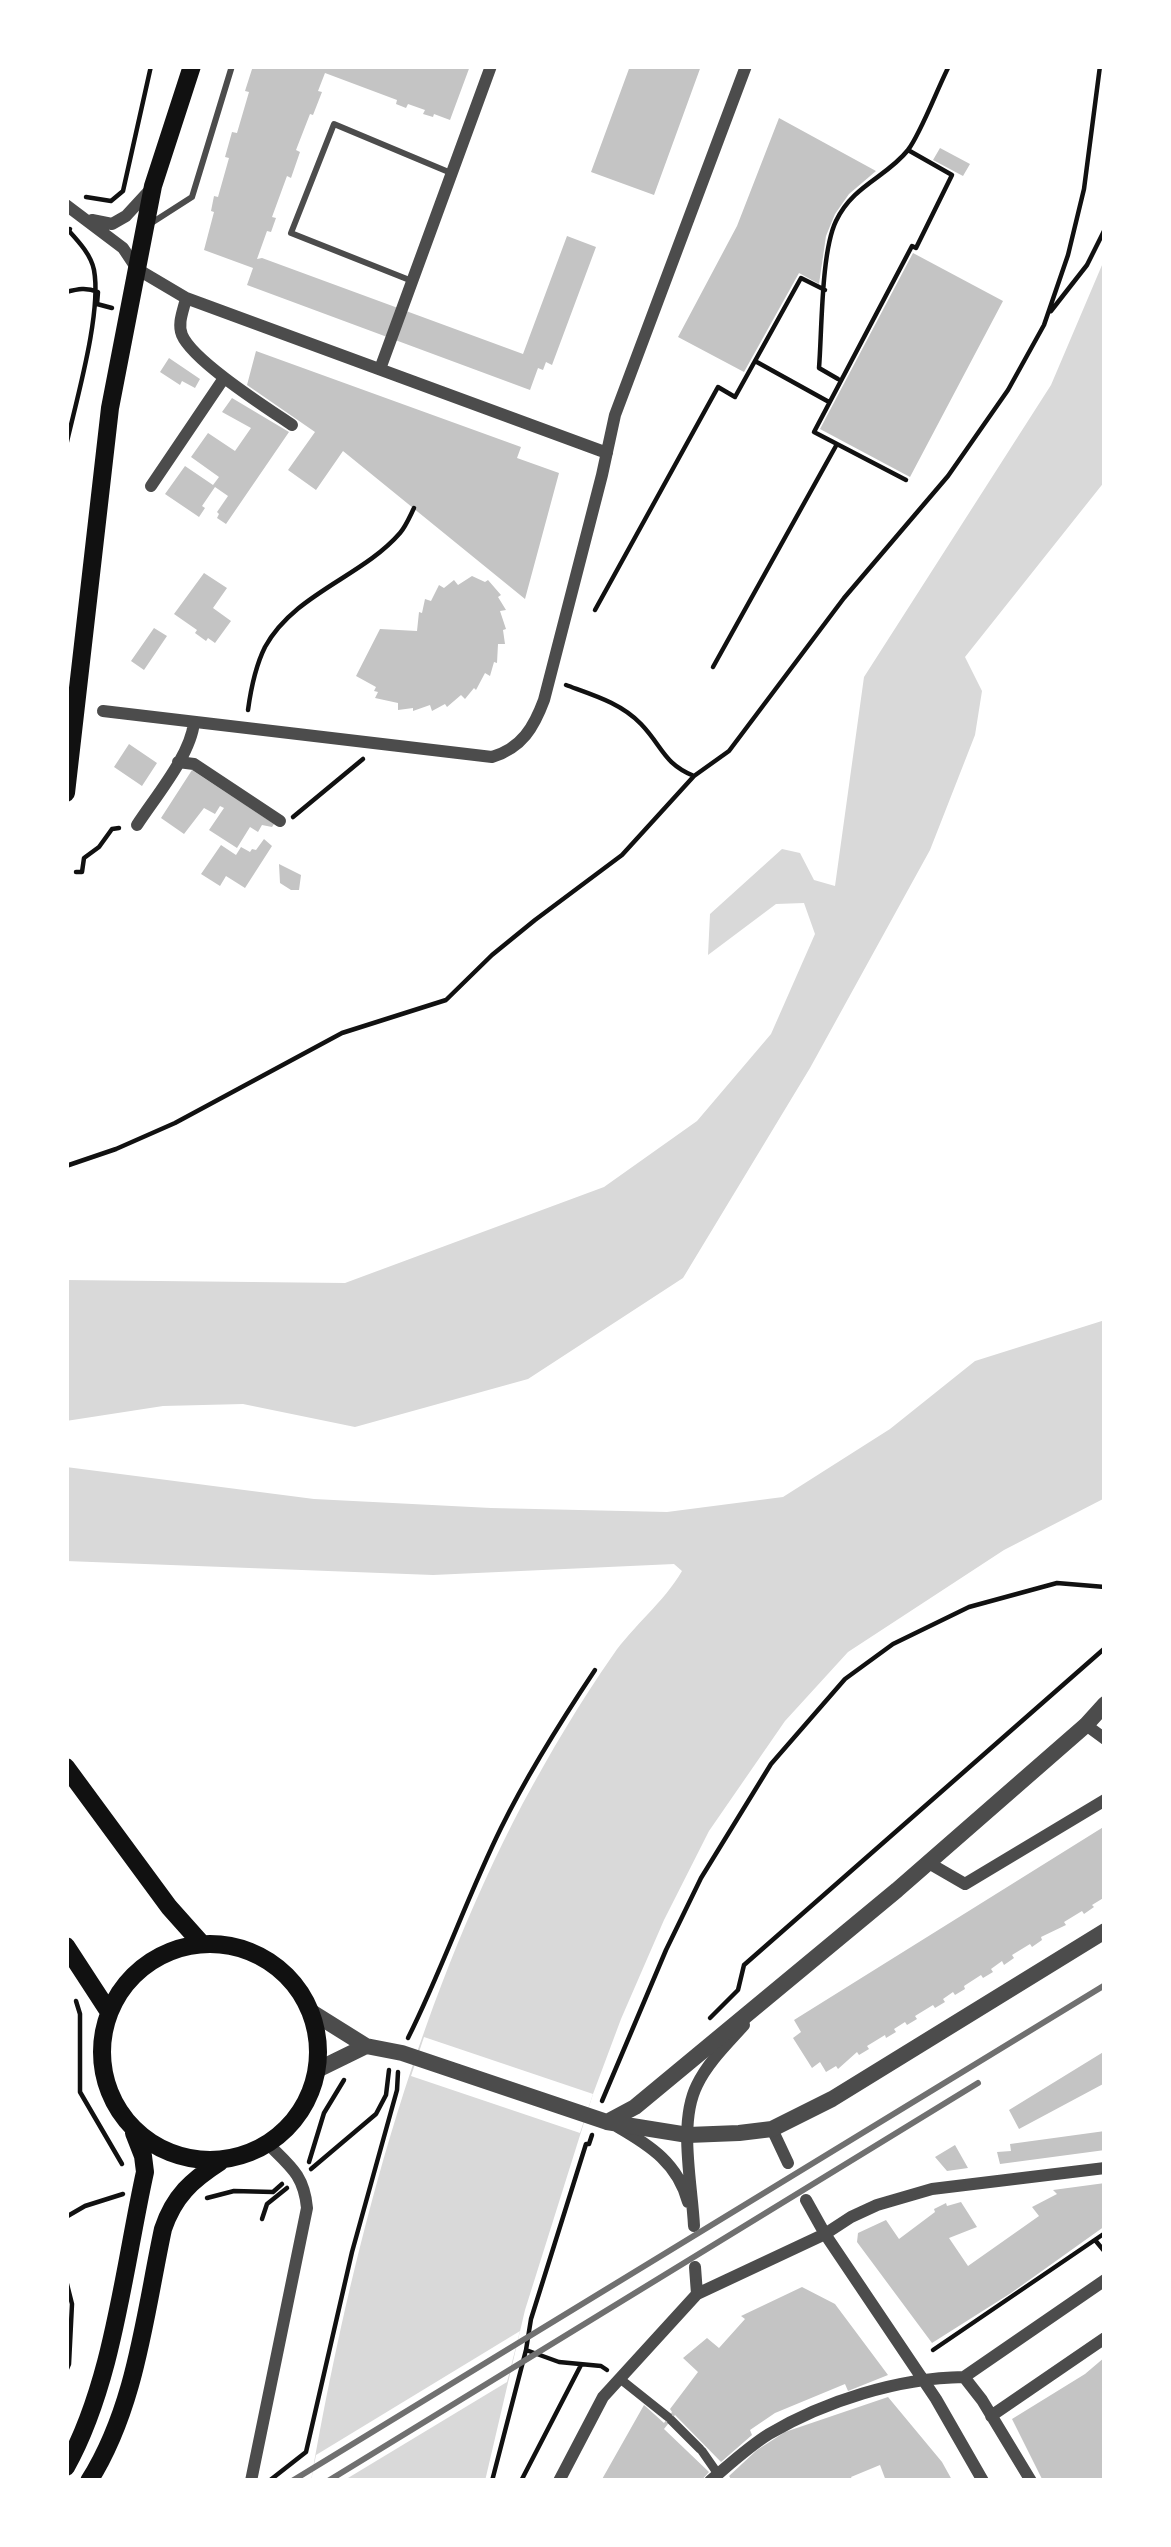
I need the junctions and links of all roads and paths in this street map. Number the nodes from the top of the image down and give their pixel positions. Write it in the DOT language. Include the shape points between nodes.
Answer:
graph roads {
  1 [pos="151,66"];
  2 [pos="191,66"];
  3 [pos="232,66"];
  4 [pos="491,66"];
  5 [pos="746,66"];
  6 [pos="949,66"];
  7 [pos="1100,66"];
  8 [pos="908,150"];
  9 [pos="452,173"];
  10 [pos="153,186"];
  11 [pos="76,212"];
  12 [pos="68,227"];
  13 [pos="146,228"];
  14 [pos="1105,229"];
  15 [pos="86,237"];
  16 [pos="137,269"];
  17 [pos="412,281"];
  18 [pos="94,290"];
  19 [pos="825,290"];
  20 [pos="66,292"];
  21 [pos="116,294"];
  22 [pos="187,298"];
  23 [pos="1047,315"];
  24 [pos="755,361"];
  25 [pos="380,369"];
  26 [pos="224,379"];
  27 [pos="840,380"];
  28 [pos="75,402"];
  29 [pos="829,402"];
  30 [pos="66,417"];
  31 [pos="292,425"];
  32 [pos="837,444"];
  33 [pos="66,446"];
  34 [pos="607,453"];
  35 [pos="906,480"];
  36 [pos="151,486"];
  37 [pos="414,508"];
  38 [pos="595,610"];
  39 [pos="713,667"];
  40 [pos="549,680"];
  41 [pos="248,710"];
  42 [pos="103,711"];
  43 [pos="194,722"];
  44 [pos="381,744"];
  45 [pos="178,763"];
  46 [pos="694,776"];
  47 [pos="66,793"];
  48 [pos="280,821"];
  49 [pos="137,825"];
  50 [pos="76,872"];
  51 [pos="66,1166"];
  52 [pos="1105,1587"];
  53 [pos="1105,1648"];
  54 [pos="1105,1704"];
  55 [pos="1086,1725"];
  56 [pos="1105,1739"];
  57 [pos="66,1767"];
  58 [pos="1105,1800"];
  59 [pos="928,1862"];
  60 [pos="1105,1931"];
  61 [pos="202,1944"];
  62 [pos="66,1946"];
  63 [pos="71,1987"];
  64 [pos="774,1993"];
  65 [pos="310,2011"];
  66 [pos="109,2012"];
  67 [pos="705,2022"];
  68 [pos="366,2046"];
  69 [pos="397,2061"];
  70 [pos="316,2070"];
  71 [pos="347,2076"];
  72 [pos="621,2093"];
  73 [pos="610,2123"];
  74 [pos="132,2128"];
  75 [pos="772,2129"];
  76 [pos="688,2135"];
  77 [pos="587,2143"];
  78 [pos="268,2144"];
  79 [pos="223,2160"];
  80 [pos="788,2163"];
  81 [pos="1105,2168"];
  82 [pos="298,2175"];
  83 [pos="127,2176"];
  84 [pos="139,2198"];
  85 [pos="202,2199"];
  86 [pos="806,2200"];
  87 [pos="66,2217"];
  88 [pos="262,2219"];
  89 [pos="824,2234"];
  90 [pos="1105,2234"];
  91 [pos="1096,2240"];
  92 [pos="1105,2252"];
  93 [pos="695,2267"];
  94 [pos="66,2280"];
  95 [pos="1105,2280"];
  96 [pos="697,2294"];
  97 [pos="1105,2338"];
  98 [pos="526,2350"];
  99 [pos="933,2350"];
  100 [pos="581,2365"];
  101 [pos="66,2371"];
  102 [pos="964,2377"];
  103 [pos="619,2378"];
  104 [pos="925,2381"];
  105 [pos="991,2416"];
  106 [pos="66,2467"];
  107 [pos="717,2479"];
  108 [pos="89,2481"];
  109 [pos="251,2481"];
  110 [pos="492,2481"];
  111 [pos="521,2481"];
  112 [pos="559,2481"];
  113 [pos="982,2481"];
  114 [pos="1031,2481"];
  1 -- 11 [label="path" via="123,191 111,201 86,196"];
  2 -- 10 [label="main road"];
  3 -- 13 [label="lane" via="192,196"];
  4 -- 9 [label="street"];
  5 -- 34 [label="street"];
  6 -- 8 [label="path"];
  7 -- 23 [label="path" via="1084,189"];
  8 -- 19 [label="path" via="844,206 833,226"];
  8 -- 27 [label="path" via="952,175"];
  9 -- 17 [label="street"];
  9 -- 17 [label="lane" via="334,124 291,233"];
  10 -- 11 [label="street" via="112,224"];
  10 -- 13 [label="main road"];
  11 -- 16 [label="street"];
  12 -- 15 [label="path"];
  12 -- 18 [label="path" via="94,268"];
  13 -- 16 [label="main road"];
  14 -- 23 [label="path" via="1088,265"];
  16 -- 22 [label="street"];
  16 -- 47 [label="main road" via="110,408"];
  17 -- 25 [label="street"];
  18 -- 20 [label="path"];
  18 -- 21 [label="path" via="98,304 113,309"];
  18 -- 28 [label="path"];
  19 -- 24 [label="path" via="801,278"];
  19 -- 27 [label="path" via="819,368"];
  22 -- 25 [label="street"];
  22 -- 26 [label="street" via="182,335"];
  23 -- 46 [label="path" via="1008,390 948,476 729,751"];
  24 -- 29 [label="path"];
  24 -- 38 [label="path" via="735,397 718,387"];
  25 -- 34 [label="street"];
  26 -- 31 [label="street"];
  26 -- 36 [label="street"];
  27 -- 29 [label="path"];
  28 -- 30 [label="path"];
  28 -- 33 [label="path"];
  29 -- 32 [label="path" via="814,432"];
  32 -- 35 [label="path"];
  32 -- 39 [label="path"];
  34 -- 40 [label="street"];
  37 -- 41 [label="path" via="399,533 288,616 266,646"];
  40 -- 44 [label="street" via="533,727 506,753"];
  40 -- 46 [label="path" via="608,700 640,722 676,769"];
  42 -- 43 [label="street"];
  43 -- 44 [label="street"];
  43 -- 45 [label="street"];
  44 -- 48 [label="path" via="290,821"];
  45 -- 48 [label="street" via="194,764"];
  45 -- 49 [label="street"];
  46 -- 51 [label="path" via="622,855 446,1000 342,1034 175,1123"];
  49 -- 50 [label="path" via="112,829"];
  52 -- 72 [label="path" via="1057,1582 969,1607 845,1678 770,1764 701,1878 603,2100"];
  53 -- 67 [label="path" via="744,1965 738,1990"];
  54 -- 55 [label="street"];
  55 -- 56 [label="street"];
  55 -- 59 [label="street"];
  57 -- 61 [label="main road"];
  58 -- 59 [label="street" via="965,1884"];
  59 -- 64 [label="street"];
  60 -- 75 [label="street"];
  61 -- 65 [label="main road" via="265,1959"];
  61 -- 66 [label="main road" via="147,1964"];
  62 -- 66 [label="main road"];
  63 -- 83 [label="path" via="80,2014 80,2092"];
  64 -- 73 [label="street"];
  64 -- 76 [label="street" via="694,2089"];
  65 -- 68 [label="street"];
  65 -- 70 [label="main road"];
  66 -- 74 [label="main road" via="104,2078"];
  68 -- 69 [label="street"];
  68 -- 70 [label="street"];
  69 -- 73 [label="street"];
  69 -- 82 [label="path" via="376,2114"];
  70 -- 78 [label="main road" via="298,2115"];
  71 -- 82 [label="path"];
  73 -- 76 [label="street"];
  73 -- 76 [label="street" via="662,2157 682,2182 694,2226"];
  74 -- 79 [label="main road" via="176,2155"];
  74 -- 84 [label="main road" via="145,2172"];
  75 -- 76 [label="street"];
  75 -- 80 [label="street"];
  77 -- 98 [label="path"];
  78 -- 79 [label="main road"];
  78 -- 82 [label="street"];
  79 -- 108 [label="main road" via="190,2182 171,2208 124,2411"];
  81 -- 89 [label="street" via="932,2189 877,2205"];
  82 -- 85 [label="path" via="273,2192"];
  82 -- 88 [label="path"];
  82 -- 109 [label="street" via="307,2208"];
  84 -- 87 [label="path" via="123,2194"];
  84 -- 106 [label="main road" via="100,2387"];
  86 -- 89 [label="street"];
  89 -- 96 [label="street"];
  89 -- 104 [label="street"];
  90 -- 91 [label="path"];
  91 -- 92 [label="path"];
  91 -- 99 [label="path"];
  93 -- 96 [label="street"];
  94 -- 101 [label="path"];
  95 -- 102 [label="street"];
  96 -- 103 [label="street"];
  97 -- 105 [label="street"];
  98 -- 100 [label="path"];
  98 -- 110 [label="path"];
  100 -- 103 [label="path"];
  100 -- 111 [label="path"];
  102 -- 104 [label="street"];
  102 -- 105 [label="street"];
  103 -- 107 [label="street" via="670,2418"];
  103 -- 112 [label="street"];
  104 -- 107 [label="street" via="829,2406 766,2435"];
  104 -- 113 [label="street"];
  105 -- 114 [label="street"];
}
